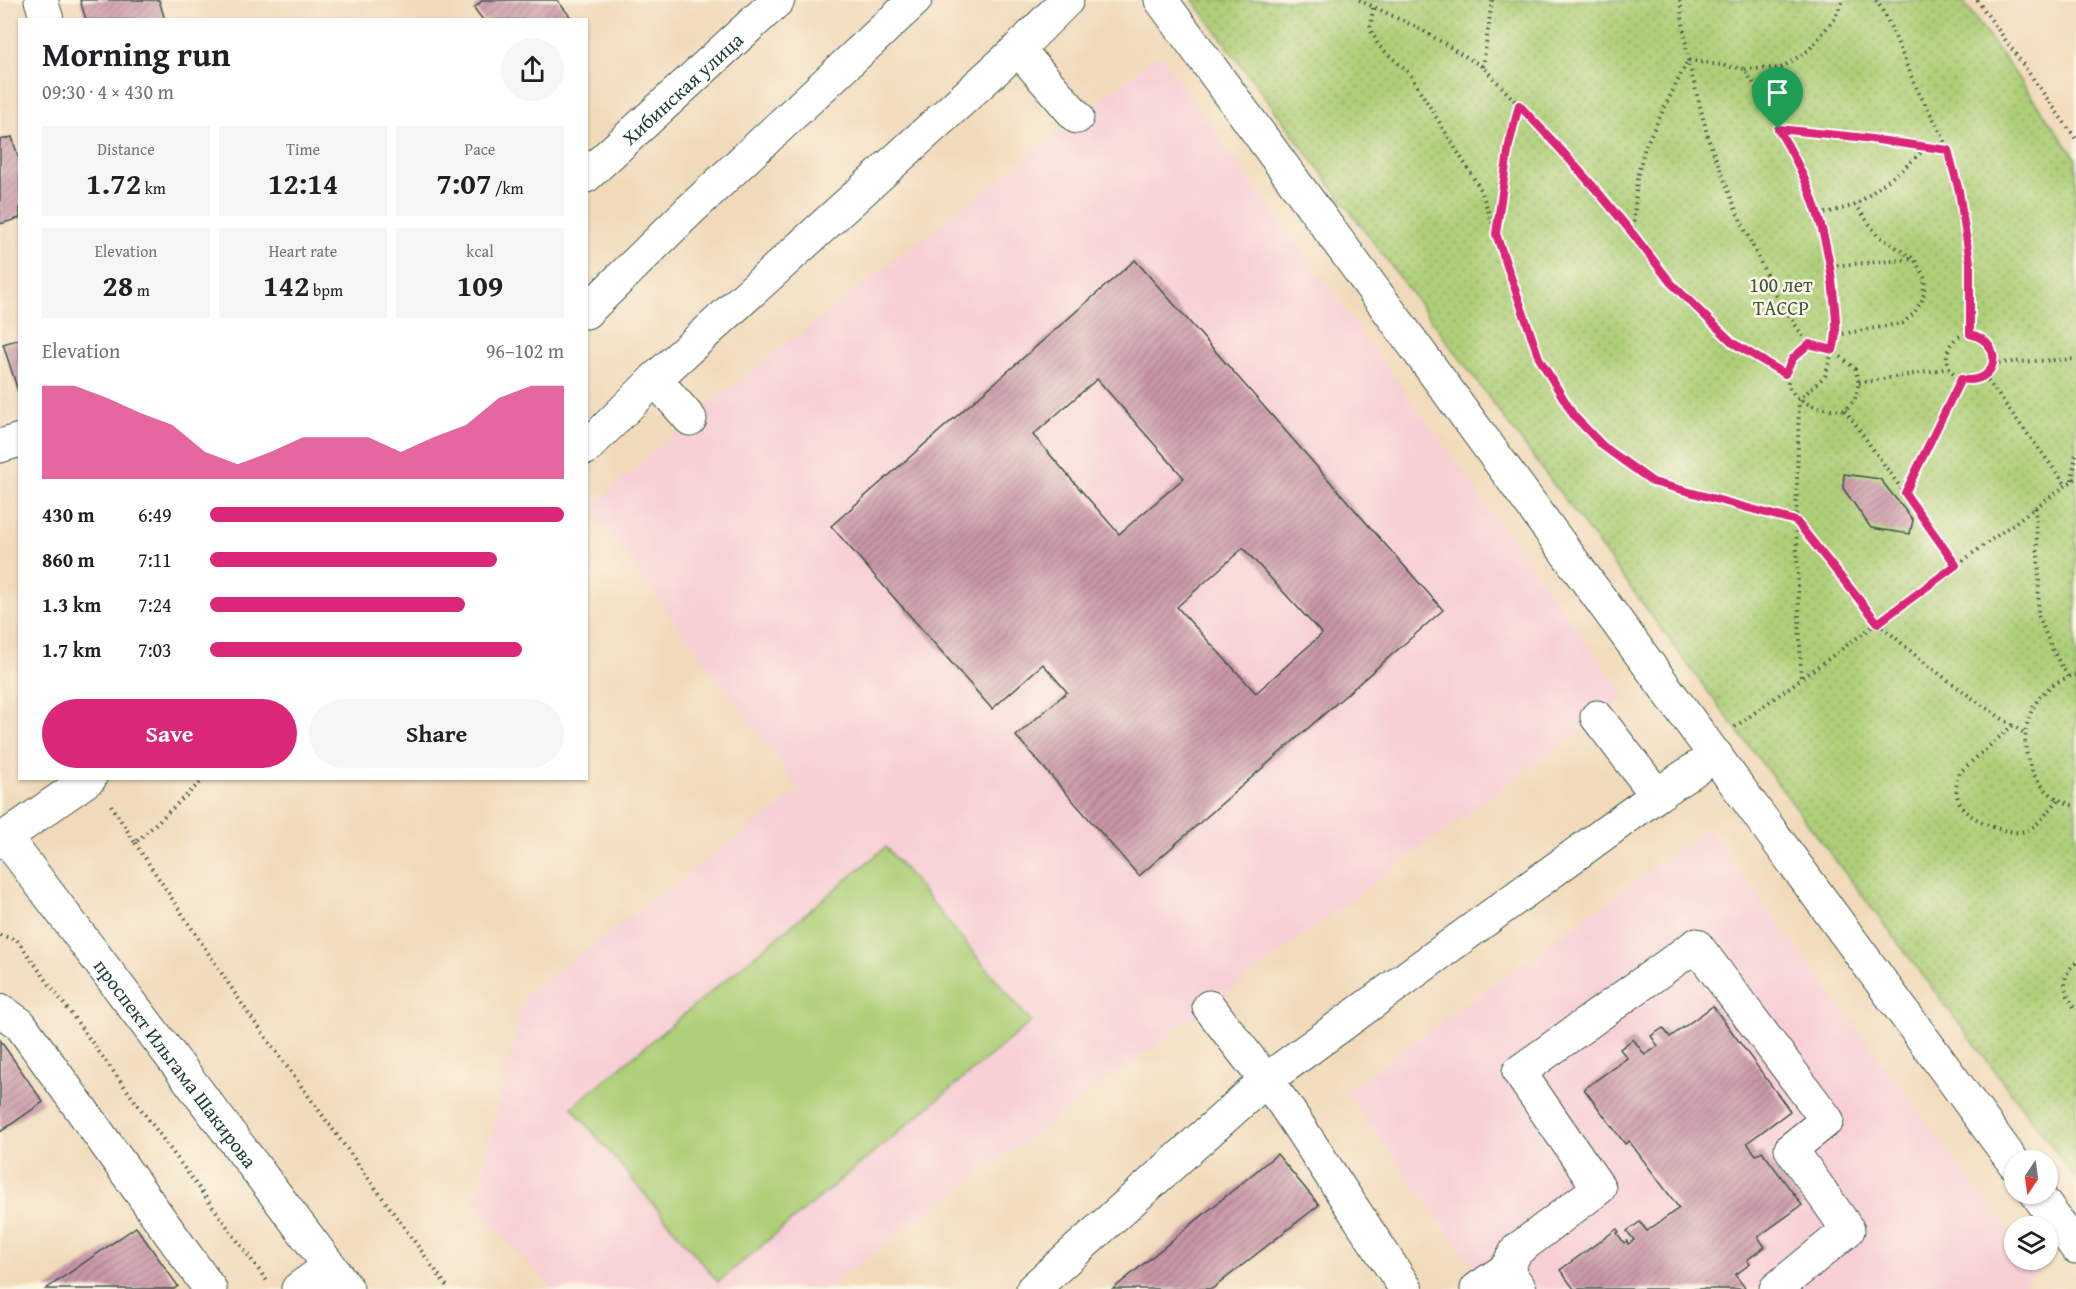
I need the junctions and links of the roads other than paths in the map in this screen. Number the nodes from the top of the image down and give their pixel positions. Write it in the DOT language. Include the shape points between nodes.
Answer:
graph roads {
  1 [pos="41,0"];
  2 [pos="778,0"];
  3 [pos="915,0"];
  4 [pos="1067,0"];
  5 [pos="1161,0"];
  6 [pos="46,18"];
  7 [pos="1017,49"];
  8 [pos="1077,117"];
  9 [pos="588,174"];
  10 [pos="588,310"];
  11 [pos="655,380"];
  12 [pos="690,419"];
  13 [pos="18,441"];
  14 [pos="588,445"];
  15 [pos="0,446"];
  16 [pos="1597,717"];
  17 [pos="1723,743"];
  18 [pos="98,788"];
  19 [pos="1657,795"];
  20 [pos="3,840"];
  21 [pos="1209,1007"];
  22 [pos="0,1010"];
  23 [pos="1266,1080"];
  24 [pos="2005,1150"];
  25 [pos="2044,1204"];
  26 [pos="2076,1247"];
  27 [pos="338,1277"];
  28 [pos="1513,1279"];
  29 [pos="210,1289"];
  30 [pos="298,1289"];
  31 [pos="1033,1289"];
  32 [pos="1406,1289"];
  33 [pos="1477,1289"];
  34 [pos="1776,1289"];
  1 -- 6 [label="street"];
  2 -- 9 [label="street, Хибинская улица"];
  3 -- 10 [label="street"];
  4 -- 7 [label="street"];
  5 -- 17 [label="street"];
  7 -- 8 [label="street"];
  7 -- 11 [label="street"];
  11 -- 12 [label="street"];
  11 -- 14 [label="street"];
  13 -- 15 [label="street"];
  16 -- 19 [label="street"];
  17 -- 19 [label="street"];
  17 -- 24 [label="street"];
  18 -- 20 [label="street"];
  19 -- 23 [label="street"];
  20 -- 27 [label="street, проспект Ильгама Шакирова"];
  21 -- 23 [label="street"];
  22 -- 29 [label="street" via="20,1024"];
  23 -- 31 [label="street"];
  23 -- 32 [label="street"];
  25 -- 26 [label="street"];
  27 -- 30 [label="street"];
  28 -- 33 [label="street"];
  28 -- 34 [label="street" via="1517,1250 1599,1188 1519,1072 1696,945 1827,1120 1791,1149 1848,1230"];
}
